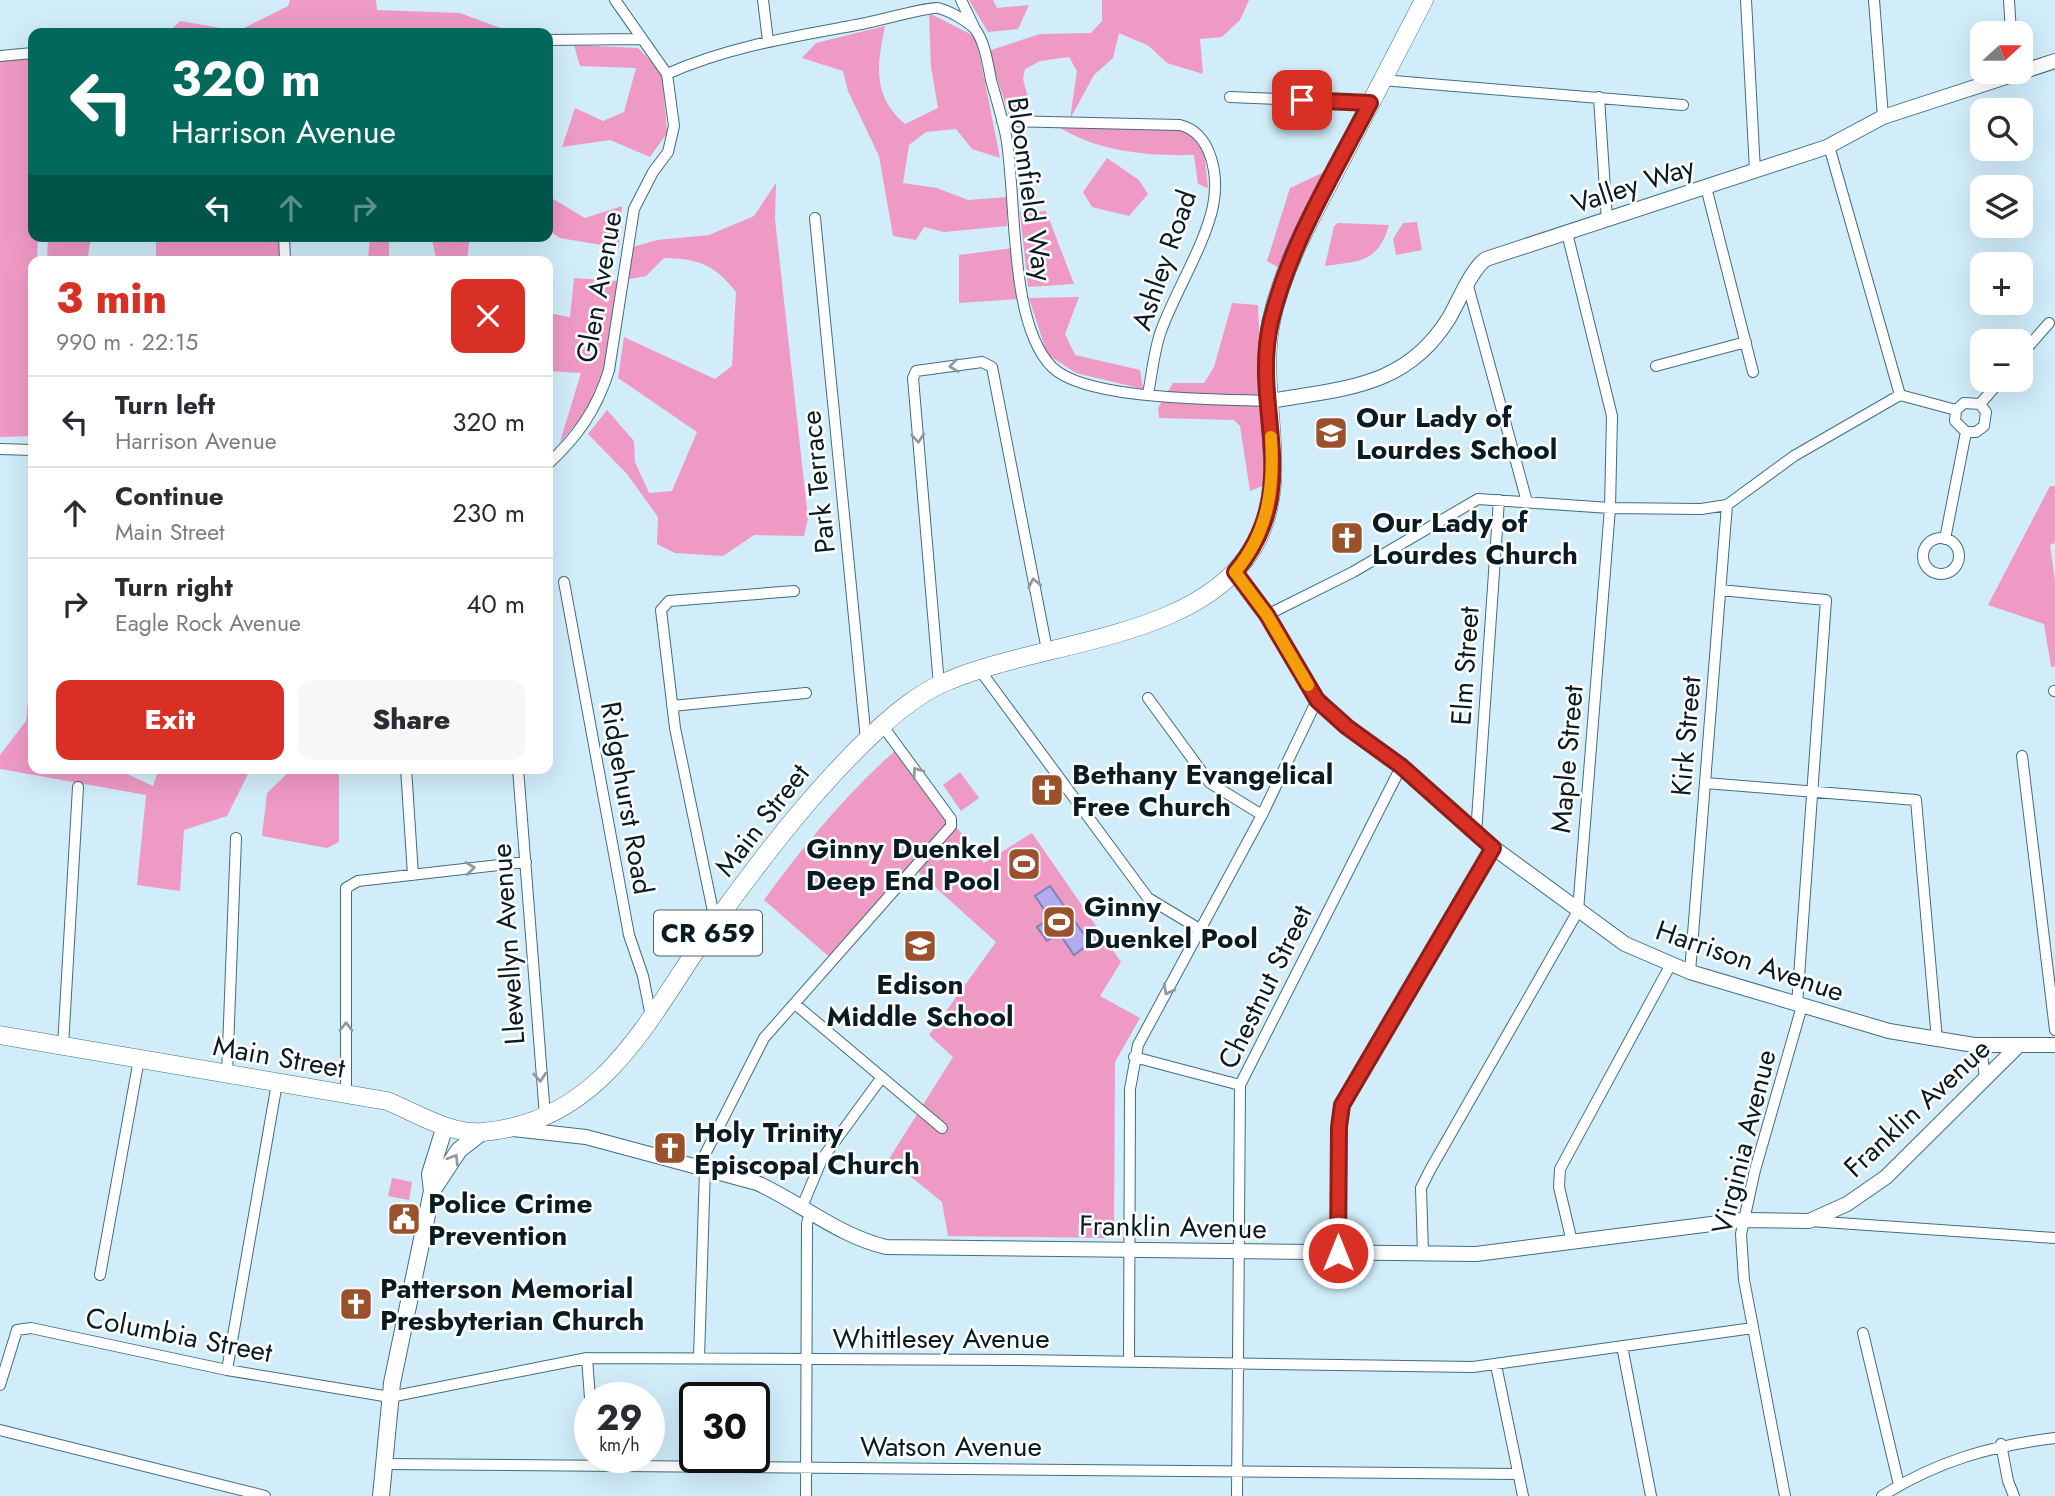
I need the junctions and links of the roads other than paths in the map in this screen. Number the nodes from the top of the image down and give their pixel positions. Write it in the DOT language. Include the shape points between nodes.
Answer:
graph roads {
  1 [pos="615,0"];
  2 [pos="763,0"];
  3 [pos="961,0"];
  4 [pos="1424,0"];
  5 [pos="1746,0"];
  6 [pos="1874,0"];
  7 [pos="2010,0"];
  8 [pos="2011,21"];
  9 [pos="975,29"];
  10 [pos="640,39"];
  11 [pos="553,40"];
  12 [pos="768,41"];
  13 [pos="28,53"];
  14 [pos="0,56"];
  15 [pos="2055,61"];
  16 [pos="2034,67"];
  17 [pos="667,74"];
  18 [pos="1382,80"];
  19 [pos="1981,84"];
  20 [pos="1230,97"];
  21 [pos="1599,97"];
  22 [pos="1370,103"];
  23 [pos="1683,105"];
  24 [pos="1883,117"];
  25 [pos="1002,121"];
  26 [pos="1829,146"];
  27 [pos="1755,171"];
  28 [pos="1706,187"];
  29 [pos="815,218"];
  30 [pos="1607,221"];
  31 [pos="1567,233"];
  32 [pos="1468,286"];
  33 [pos="2049,323"];
  34 [pos="2033,341"];
  35 [pos="1746,342"];
  36 [pos="1656,366"];
  37 [pos="1754,372"];
  38 [pos="1990,392"];
  39 [pos="1148,394"];
  40 [pos="1900,395"];
  41 [pos="1270,401"];
  42 [pos="1980,404"];
  43 [pos="1956,410"];
  44 [pos="1966,432"];
  45 [pos="0,449"];
  46 [pos="28,450"];
  47 [pos="553,459"];
  48 [pos="1499,500"];
  49 [pos="1527,502"];
  50 [pos="1727,505"];
  51 [pos="1610,508"];
  52 [pos="1945,539"];
  53 [pos="1235,572"];
  54 [pos="564,582"];
  55 [pos="794,590"];
  56 [pos="1720,590"];
  57 [pos="1267,615"];
  58 [pos="1046,650"];
  59 [pos="979,669"];
  60 [pos="939,685"];
  61 [pos="806,693"];
  62 [pos="1149,698"];
  63 [pos="1317,700"];
  64 [pos="672,706"];
  65 [pos="882,725"];
  66 [pos="866,740"];
  67 [pos="2022,756"];
  68 [pos="1401,766"];
  69 [pos="406,774"];
  70 [pos="519,774"];
  71 [pos="1705,783"];
  72 [pos="78,787"];
  73 [pos="1812,792"];
  74 [pos="1262,815"];
  75 [pos="1476,834"];
  76 [pos="236,838"];
  77 [pos="1493,848"];
  78 [pos="526,862"];
  79 [pos="413,875"];
  80 [pos="1578,911"];
  81 [pos="715,921"];
  82 [pos="1201,930"];
  83 [pos="1671,964"];
  84 [pos="1690,972"];
  85 [pos="795,1004"];
  86 [pos="1799,1006"];
  87 [pos="652,1020"];
  88 [pos="2055,1030"];
  89 [pos="0,1035"];
  90 [pos="1937,1040"];
  91 [pos="1974,1045"];
  92 [pos="2019,1045"];
  93 [pos="2055,1045"];
  94 [pos="63,1046"];
  95 [pos="1134,1057"];
  96 [pos="139,1059"];
  97 [pos="227,1075"];
  98 [pos="882,1077"];
  99 [pos="1985,1078"];
  100 [pos="277,1083"];
  101 [pos="1240,1085"];
  102 [pos="346,1095"];
  103 [pos="550,1113"];
  104 [pos="445,1126"];
  105 [pos="508,1128"];
  106 [pos="942,1128"];
  107 [pos="481,1133"];
  108 [pos="574,1135"];
  109 [pos="702,1167"];
  110 [pos="432,1191"];
  111 [pos="806,1210"];
  112 [pos="1743,1220"];
  113 [pos="1809,1221"];
  114 [pos="2055,1238"];
  115 [pos="1572,1242"];
  116 [pos="1130,1251"];
  117 [pos="1239,1252"];
  118 [pos="1338,1253"];
  119 [pos="1423,1254"];
  120 [pos="100,1275"];
  121 [pos="1753,1328"];
  122 [pos="1863,1333"];
  123 [pos="1622,1346"];
  124 [pos="587,1358"];
  125 [pos="699,1358"];
  126 [pos="807,1360"];
  127 [pos="1129,1362"];
  128 [pos="1238,1363"];
  129 [pos="1496,1365"];
  130 [pos="227,1370"];
  131 [pos="589,1382"];
  132 [pos="0,1385"];
  133 [pos="390,1396"];
  134 [pos="0,1430"];
  135 [pos="2055,1438"];
  136 [pos="2001,1444"];
  137 [pos="574,1461"];
  138 [pos="665,1463"];
  139 [pos="384,1464"];
  140 [pos="806,1468"];
  141 [pos="1238,1471"];
  142 [pos="1518,1474"];
  143 [pos="1899,1485"];
  144 [pos="265,1496"];
  145 [pos="381,1496"];
  146 [pos="806,1496"];
  147 [pos="1237,1496"];
  148 [pos="1523,1496"];
  149 [pos="1651,1496"];
  150 [pos="1785,1496"];
  151 [pos="1882,1496"];
  152 [pos="2014,1496"];
  1 -- 10 [label="street, Glen Avenue"];
  2 -- 12 [label="street"];
  3 -- 9 [label="street, Bloomfield Way"];
  4 -- 18 [label="main road, Main Street"];
  5 -- 27 [label="street"];
  6 -- 24 [label="street"];
  7 -- 8 [label="street"];
  9 -- 12 [label="street" via="934,7 898,18"];
  9 -- 25 [label="street, Bloomfield Way"];
  10 -- 11 [label="street"];
  10 -- 17 [label="street, Glen Avenue"];
  12 -- 17 [label="street" via="701,58"];
  13 -- 14 [label="street"];
  15 -- 16 [label="street, Valley Way"];
  17 -- 47 [label="street, Glen Avenue" via="674,126 668,152 634,209 610,370 589,418"];
  18 -- 21 [label="street"];
  18 -- 22 [label="main road, Main Street"];
  19 -- 24 [label="street, Valley Way"];
  20 -- 22 [label="street"];
  21 -- 23 [label="street"];
  21 -- 30 [label="street"];
  22 -- 41 [label="main road, Main Street" via="1280,288 1268,346"];
  24 -- 26 [label="street, Valley Way"];
  25 -- 39 [label="street, Bloomfield Way" via="1022,296 1040,350 1053,368 1072,379"];
  25 -- 39 [label="street, Ashley Road" via="1180,125 1193,128 1209,148 1213,206 1159,334"];
  26 -- 27 [label="street, Valley Way"];
  26 -- 40 [label="street"];
  27 -- 28 [label="street, Valley Way"];
  28 -- 30 [label="street, Valley Way"];
  28 -- 35 [label="street"];
  29 -- 66 [label="street, Park Terrace"];
  30 -- 31 [label="street, Valley Way"];
  31 -- 32 [label="street, Valley Way" via="1486,259 1475,266"];
  31 -- 51 [label="street, Maple Street" via="1612,416"];
  32 -- 41 [label="street, Valley Way" via="1434,340 1413,362 1356,386"];
  32 -- 49 [label="street"];
  33 -- 34 [label="street"];
  35 -- 36 [label="street"];
  35 -- 37 [label="street"];
  38 -- 42 [label="street"];
  39 -- 41 [label="street, Bloomfield Way"];
  40 -- 43 [label="street"];
  40 -- 50 [label="street" via="1794,456"];
  41 -- 53 [label="main road, Main Street" via="1270,500 1256,541"];
  42 -- 43 [label="street" via="1969,401"];
  42 -- 44 [label="street" via="1986,412 1984,426"];
  43 -- 44 [label="street" via="1955,421"];
  44 -- 52 [label="street"];
  45 -- 46 [label="street"];
  48 -- 49 [label="street"];
  48 -- 57 [label="street" via="1470,502 1353,572"];
  48 -- 75 [label="street, Elm Street"];
  49 -- 51 [label="street"];
  50 -- 51 [label="street"];
  50 -- 56 [label="street, Kirk Street"];
  51 -- 80 [label="street, Maple Street"];
  53 -- 57 [label="street"];
  53 -- 58 [label="main road, Main Street / CR 659" via="1212,594 1179,612"];
  54 -- 87 [label="street, Ridgehurst Road" via="629,935"];
  55 -- 64 [label="street" via="664,604"];
  56 -- 71 [label="street, Kirk Street"];
  56 -- 73 [label="street, Virginia Avenue" via="1826,600"];
  57 -- 63 [label="street, Harrison Avenue"];
  58 -- 59 [label="main road, Main Street / CR 659"];
  58 -- 60 [label="street, one-way" via="992,367 982,362 916,371 913,378"];
  59 -- 60 [label="main road, Main Street / CR 659"];
  59 -- 82 [label="street" via="1148,898"];
  60 -- 65 [label="main road, Main Street / CR 659"];
  61 -- 64 [label="street"];
  62 -- 74 [label="street" via="1210,783"];
  63 -- 68 [label="street, Harrison Avenue"];
  63 -- 74 [label="street"];
  64 -- 81 [label="street"];
  65 -- 66 [label="main road, Main Street / CR 659"];
  85 -- 65 [label="street, one-way" via="951,826 951,819"];
  66 -- 81 [label="main road, Main Street / CR 659" via="799,810"];
  67 -- 88 [label="street"];
  68 -- 75 [label="street, Harrison Avenue"];
  68 -- 101 [label="street, Chestnut Street"];
  69 -- 79 [label="street"];
  70 -- 78 [label="street, Llewellyn Avenue"];
  71 -- 73 [label="street"];
  71 -- 84 [label="street, Kirk Street"];
  72 -- 94 [label="street"];
  73 -- 86 [label="street, Virginia Avenue"];
  73 -- 90 [label="street" via="1916,800"];
  74 -- 82 [label="street"];
  75 -- 77 [label="street, Harrison Avenue"];
  76 -- 97 [label="street"];
  77 -- 80 [label="street, Harrison Avenue"];
  77 -- 118 [label="street" via="1342,1105"];
  79 -- 78 [label="street, one-way"];
  78 -- 103 [label="street, Llewellyn Avenue, one-way"];
  102 -- 79 [label="street, one-way" via="346,888 358,881"];
  80 -- 83 [label="street, Harrison Avenue" via="1625,944"];
  80 -- 119 [label="street, Maple Street" via="1421,1188"];
  81 -- 87 [label="main road, Main Street / CR 659"];
  82 -- 95 [label="street, one-way"];
  83 -- 84 [label="street, Harrison Avenue"];
  83 -- 115 [label="street" via="1560,1169 1559,1186"];
  84 -- 86 [label="street, Harrison Avenue"];
  85 -- 98 [label="street"];
  85 -- 109 [label="street" via="764,1038"];
  86 -- 90 [label="street, Harrison Avenue"];
  86 -- 112 [label="street, Virginia Avenue"];
  87 -- 103 [label="main road, Main Street / CR 659" via="602,1078"];
  89 -- 94 [label="main road, Main Street / CR 659"];
  90 -- 91 [label="street, Harrison Avenue"];
  91 -- 92 [label="street, Harrison Avenue"];
  91 -- 99 [label="street" via="1982,1054"];
  92 -- 93 [label="street, Harrison Avenue"];
  92 -- 99 [label="street, Franklin Avenue"];
  94 -- 96 [label="main road, Main Street / CR 659"];
  95 -- 101 [label="street"];
  95 -- 116 [label="street"];
  96 -- 97 [label="main road, Main Street / CR 659"];
  96 -- 120 [label="street"];
  97 -- 100 [label="main road, Main Street / CR 659"];
  98 -- 106 [label="street"];
  98 -- 111 [label="street" via="822,1159"];
  99 -- 113 [label="street, Franklin Avenue" via="1886,1177 1847,1204"];
  100 -- 102 [label="main road, Main Street / CR 659"];
  100 -- 130 [label="street"];
  101 -- 117 [label="street, Chestnut Street"];
  102 -- 104 [label="main road, Main Street / CR 659" via="387,1101"];
  103 -- 105 [label="main road, Main Street / CR 659"];
  103 -- 108 [label="street"];
  104 -- 107 [label="main road, Main Street / CR 659"];
  104 -- 110 [label="main road" via="430,1174"];
  105 -- 107 [label="main road, Main Street / CR 659"];
  105 -- 108 [label="street, Franklin Avenue"];
  110 -- 107 [label="main road, one-way" via="459,1150"];
  108 -- 109 [label="street, Franklin Avenue"];
  109 -- 111 [label="street, Franklin Avenue" via="757,1184"];
  109 -- 125 [label="street"];
  110 -- 133 [label="main road"];
  111 -- 116 [label="street, Franklin Avenue" via="859,1240 886,1247"];
  111 -- 126 [label="street"];
  112 -- 113 [label="street, Franklin Avenue"];
  112 -- 115 [label="street, Franklin Avenue"];
  112 -- 121 [label="street, Virginia Avenue" via="1741,1254"];
  113 -- 114 [label="street"];
  115 -- 119 [label="street, Franklin Avenue" via="1476,1254"];
  116 -- 117 [label="street, Franklin Avenue"];
  116 -- 127 [label="street"];
  117 -- 118 [label="street, Franklin Avenue"];
  117 -- 128 [label="street, Chestnut Street"];
  118 -- 119 [label="street, Franklin Avenue"];
  121 -- 123 [label="street, Whittlesey Avenue"];
  121 -- 150 [label="street, Virginia Avenue"];
  122 -- 143 [label="street"];
  123 -- 129 [label="street, Whittlesey Avenue"];
  123 -- 149 [label="street"];
  124 -- 125 [label="street, Whittlesey Avenue"];
  124 -- 131 [label="street"];
  124 -- 133 [label="street, Whittlesey Avenue"];
  125 -- 126 [label="street, Whittlesey Avenue"];
  126 -- 127 [label="street, Whittlesey Avenue"];
  126 -- 140 [label="street"];
  127 -- 128 [label="street, Whittlesey Avenue"];
  128 -- 129 [label="street, Whittlesey Avenue"];
  128 -- 141 [label="street, Chestnut Street"];
  129 -- 142 [label="street"];
  130 -- 132 [label="street, Columbia Street" via="22,1328 12,1337"];
  130 -- 133 [label="street, Columbia Street"];
  133 -- 139 [label="main road"];
  134 -- 144 [label="street"];
  135 -- 136 [label="street"];
  136 -- 143 [label="street"];
  136 -- 152 [label="street"];
  137 -- 139 [label="street, Watson Avenue"];
  138 -- 140 [label="street, Watson Avenue"];
  139 -- 145 [label="main road"];
  140 -- 141 [label="street, Watson Avenue"];
  140 -- 146 [label="street"];
  141 -- 142 [label="street, Watson Avenue"];
  141 -- 147 [label="street, Chestnut Street"];
  142 -- 148 [label="street"];
  143 -- 151 [label="street"];
}
